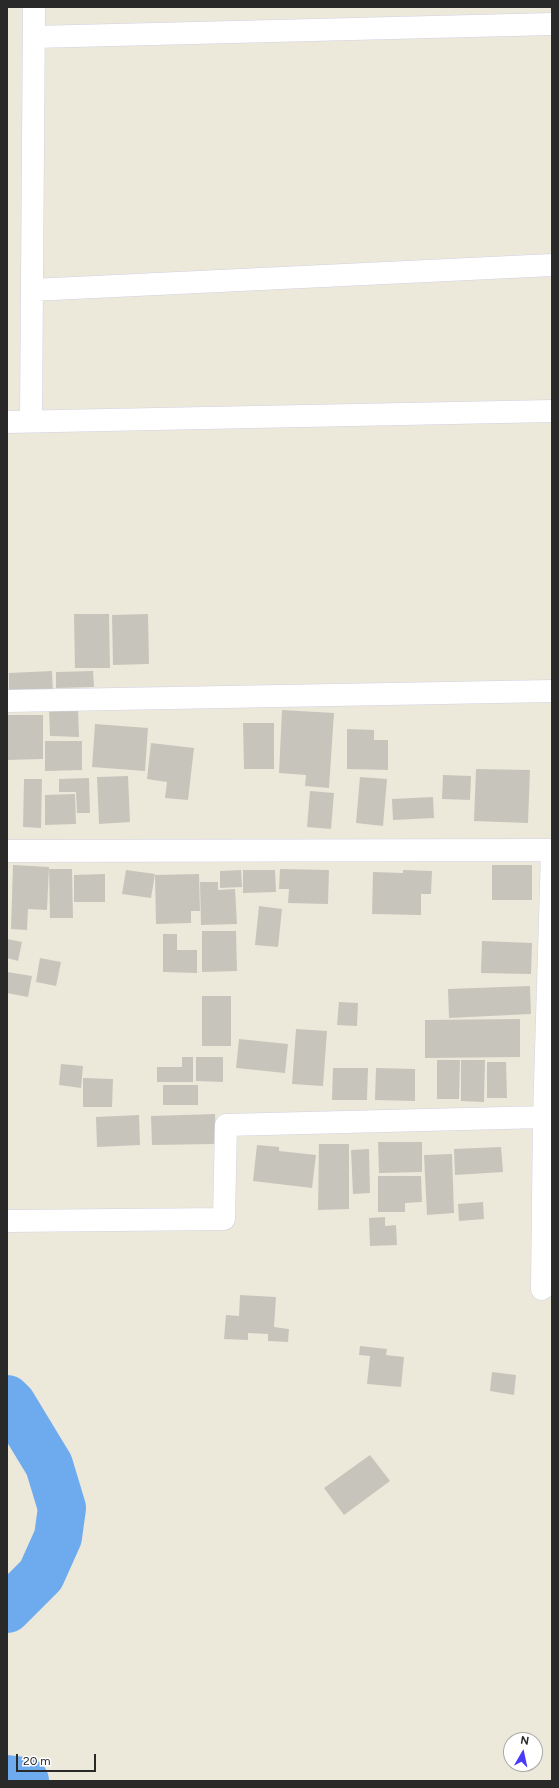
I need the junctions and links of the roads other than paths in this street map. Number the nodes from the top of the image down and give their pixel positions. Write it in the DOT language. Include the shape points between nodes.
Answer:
graph roads {
  1 [pos="34,7"];
  2 [pos="552,24"];
  3 [pos="34,37"];
  4 [pos="552,265"];
  5 [pos="32,290"];
  6 [pos="552,411"];
  7 [pos="31,421"];
  8 [pos="7,422"];
  9 [pos="552,691"];
  10 [pos="7,701"];
  11 [pos="552,850"];
  12 [pos="7,851"];
  13 [pos="552,854"];
  14 [pos="544,1117"];
  15 [pos="548,1161"];
  16 [pos="7,1221"];
  17 [pos="542,1289"];
  1 -- 3 [label="street"];
  2 -- 3 [label="street"];
  3 -- 5 [label="street"];
  4 -- 5 [label="street"];
  5 -- 7 [label="street"];
  6 -- 7 [label="street"];
  7 -- 8 [label="street"];
  9 -- 10 [label="street"];
  11 -- 12 [label="street"];
  13 -- 14 [label="street"];
  14 -- 15 [label="street"];
  14 -- 16 [label="street" via="226,1126 224,1219"];
  15 -- 17 [label="street"];
}
